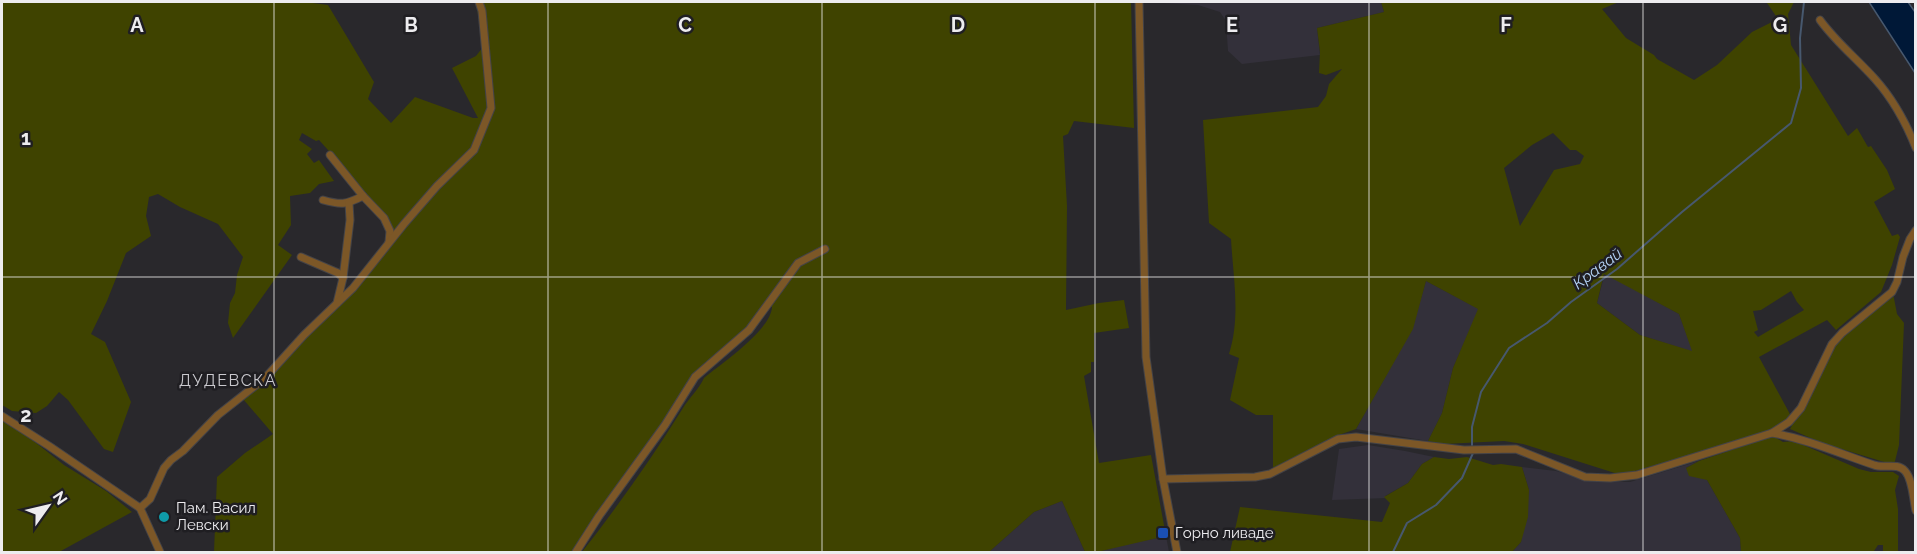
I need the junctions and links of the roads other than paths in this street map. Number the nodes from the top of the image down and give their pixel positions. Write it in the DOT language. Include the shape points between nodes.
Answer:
graph roads {
  1 [pos="479,2"];
  2 [pos="1139,2"];
  3 [pos="1820,20"];
  4 [pos="1916,148"];
  5 [pos="330,155"];
  6 [pos="363,196"];
  7 [pos="323,200"];
  8 [pos="349,203"];
  9 [pos="1916,230"];
  10 [pos="388,242"];
  11 [pos="825,249"];
  12 [pos="301,257"];
  13 [pos="343,278"];
  14 [pos="337,303"];
  15 [pos="2,416"];
  16 [pos="1772,434"];
  17 [pos="1163,479"];
  18 [pos="140,508"];
  19 [pos="1916,510"];
  20 [pos="160,552"];
  21 [pos="576,552"];
  22 [pos="1178,552"];
  1 -- 10 [label="street" via="491,108 474,150"];
  2 -- 17 [label="street" via="1146,357"];
  3 -- 4 [label="street" via="1876,80 1905,122"];
  5 -- 6 [label="street"];
  6 -- 8 [label="street"];
  6 -- 10 [label="street" via="384,218 390,231"];
  7 -- 8 [label="street"];
  8 -- 13 [label="street"];
  9 -- 16 [label="street" via="1892,292 1832,344 1801,408"];
  10 -- 14 [label="street"];
  11 -- 21 [label="street" via="798,263 749,330 695,377"];
  12 -- 13 [label="street"];
  13 -- 14 [label="street"];
  14 -- 18 [label="street" via="265,378 218,415 171,460 150,499"];
  15 -- 18 [label="street"];
  16 -- 17 [label="street" via="1637,475 1610,478 1585,477 1516,449 1464,450 1356,437 1338,439 1270,474"];
  16 -- 19 [label="street" via="1878,467 1902,468 1909,479"];
  17 -- 22 [label="street"];
  18 -- 20 [label="street"];
}
